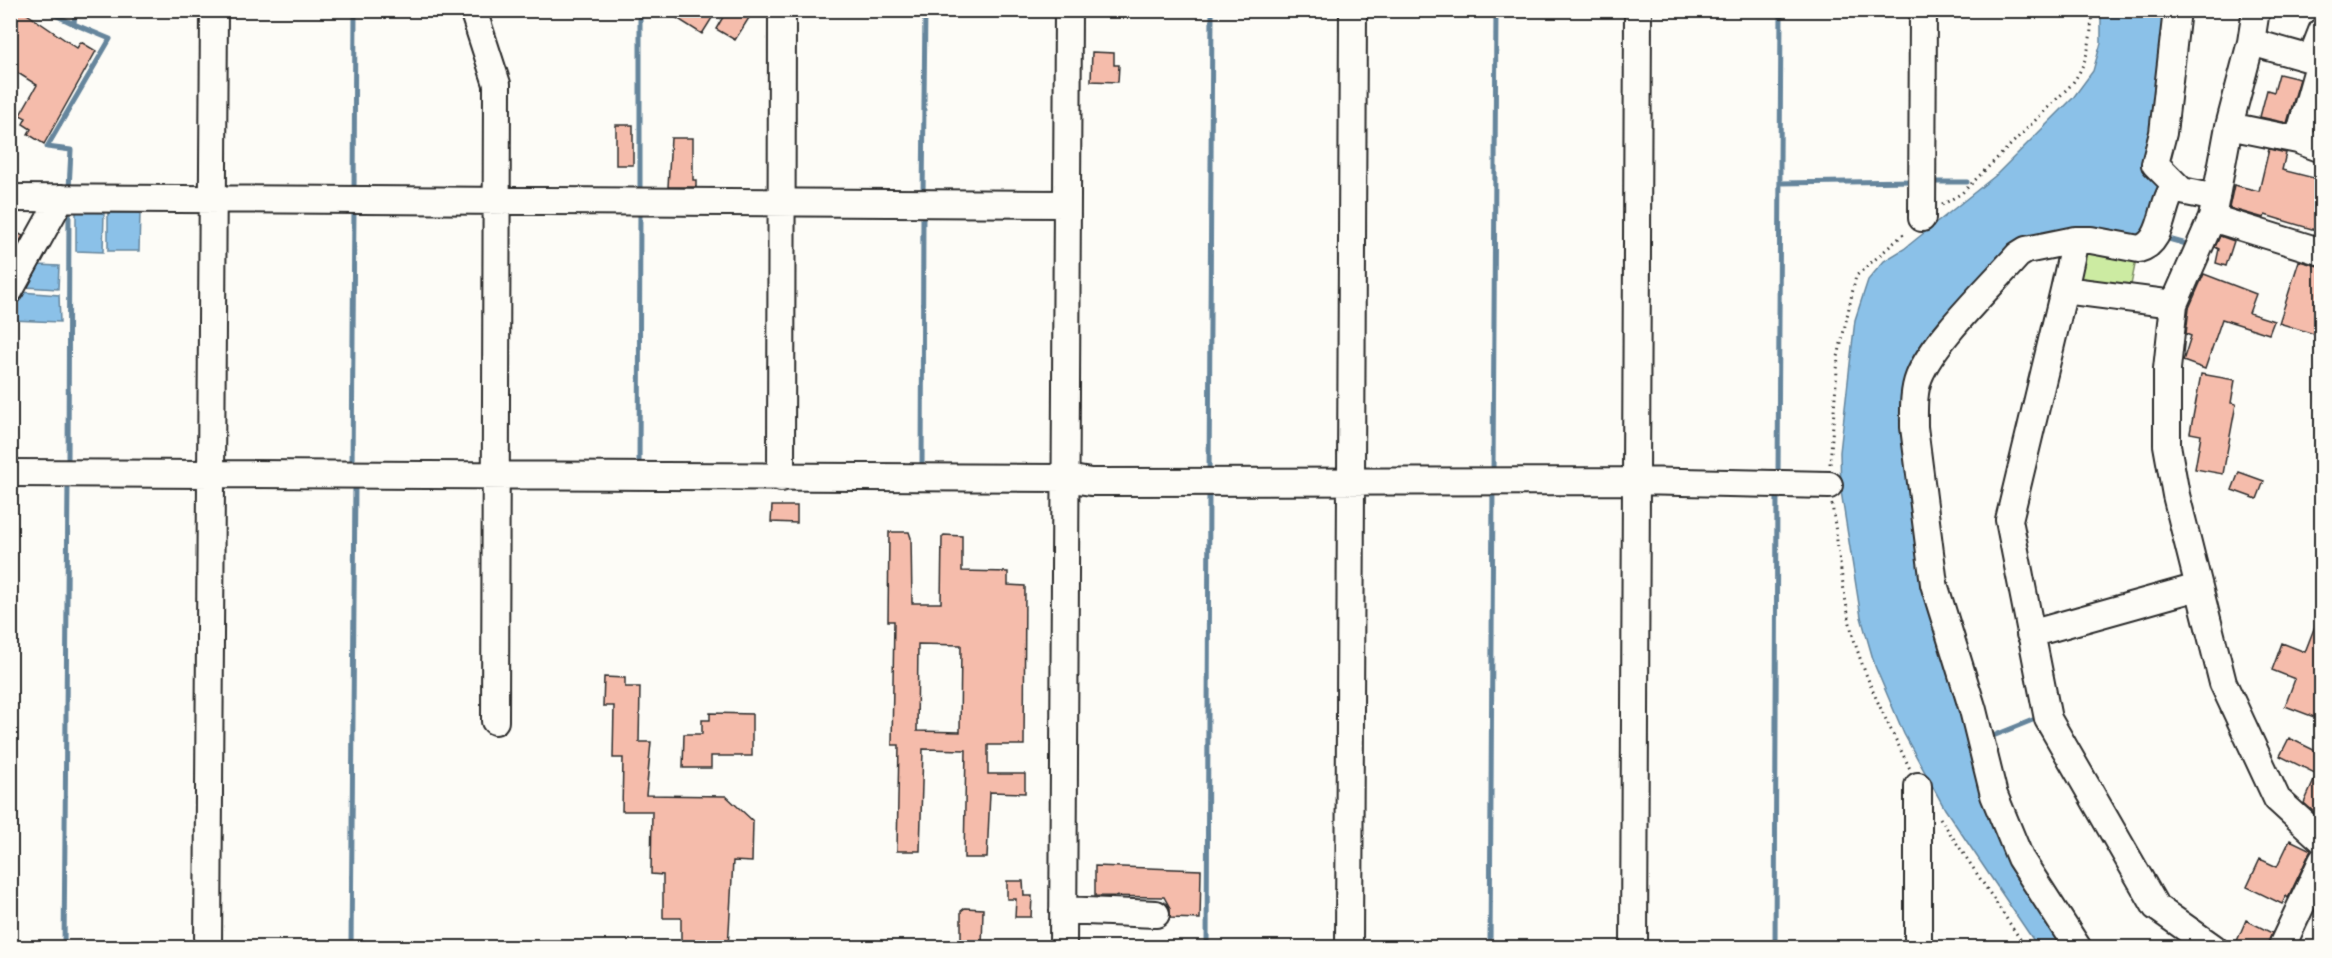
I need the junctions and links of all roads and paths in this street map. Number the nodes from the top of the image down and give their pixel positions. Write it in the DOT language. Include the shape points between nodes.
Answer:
graph roads {
  1 [pos="214,10"];
  2 [pos="473,10"];
  3 [pos="782,10"];
  4 [pos="1068,10"];
  5 [pos="1353,10"];
  6 [pos="1638,10"];
  7 [pos="1923,10"];
  8 [pos="2092,10"];
  9 [pos="2177,10"];
  10 [pos="2256,10"];
  11 [pos="2322,31"];
  12 [pos="2251,42"];
  13 [pos="2317,64"];
  14 [pos="2229,126"];
  15 [pos="2298,140"];
  16 [pos="2322,149"];
  17 [pos="2175,186"];
  18 [pos="10,198"];
  19 [pos="61,198"];
  20 [pos="212,199"];
  21 [pos="497,201"];
  22 [pos="782,203"];
  23 [pos="1067,204"];
  24 [pos="2214,208"];
  25 [pos="1922,218"];
  26 [pos="2075,240"];
  27 [pos="2322,252"];
  28 [pos="10,290"];
  29 [pos="2064,290"];
  30 [pos="2174,304"];
  31 [pos="10,473"];
  32 [pos="210,475"];
  33 [pos="496,478"];
  34 [pos="780,478"];
  35 [pos="1066,478"];
  36 [pos="1351,480"];
  37 [pos="1635,481"];
  38 [pos="1829,485"];
  39 [pos="2199,587"];
  40 [pos="2030,634"];
  41 [pos="495,721"];
  42 [pos="1918,786"];
  43 [pos="1937,814"];
  44 [pos="2322,840"];
  45 [pos="2322,861"];
  46 [pos="1063,910"];
  47 [pos="1156,914"];
  48 [pos="208,948"];
  49 [pos="1063,948"];
  50 [pos="1349,948"];
  51 [pos="1634,948"];
  52 [pos="1918,948"];
  53 [pos="2026,948"];
  54 [pos="2078,948"];
  55 [pos="2214,948"];
  56 [pos="2281,948"];
  1 -- 20 [label="street"];
  2 -- 21 [label="street" via="497,84"];
  3 -- 22 [label="street"];
  4 -- 23 [label="street"];
  5 -- 36 [label="street"];
  6 -- 37 [label="street"];
  7 -- 25 [label="street"];
  8 -- 25 [label="path" via="2091,45 2085,66 2072,84 1962,193"];
  9 -- 17 [label="street" via="2163,132 2155,164"];
  10 -- 12 [label="street"];
  11 -- 13 [label="street"];
  12 -- 13 [label="street"];
  12 -- 14 [label="street"];
  13 -- 15 [label="street"];
  14 -- 15 [label="street"];
  14 -- 24 [label="street"];
  15 -- 16 [label="street"];
  17 -- 24 [label="street"];
  17 -- 26 [label="street" via="2155,234 2144,248"];
  18 -- 19 [label="street"];
  19 -- 20 [label="street"];
  19 -- 28 [label="street"];
  20 -- 21 [label="street"];
  20 -- 32 [label="street"];
  21 -- 22 [label="street"];
  21 -- 33 [label="street"];
  22 -- 23 [label="street"];
  22 -- 34 [label="street"];
  23 -- 35 [label="street"];
  24 -- 27 [label="street"];
  24 -- 30 [label="street"];
  25 -- 38 [label="path" via="1856,276 1838,357"];
  26 -- 29 [label="street"];
  26 -- 54 [label="street" via="2018,255 1942,340 1919,376 1914,427 1934,584 1973,710 1994,795 2020,858"];
  29 -- 30 [label="street"];
  29 -- 40 [label="street" via="2009,520"];
  30 -- 39 [label="street" via="2167,369 2167,445 2175,495"];
  31 -- 32 [label="street"];
  32 -- 33 [label="street"];
  32 -- 48 [label="street"];
  33 -- 34 [label="street"];
  33 -- 41 [label="street"];
  34 -- 35 [label="street"];
  35 -- 36 [label="street" via="1091,482"];
  35 -- 46 [label="street"];
  36 -- 37 [label="street"];
  36 -- 50 [label="street"];
  37 -- 38 [label="street"];
  37 -- 51 [label="street"];
  38 -- 42 [label="path" via="1858,651 1873,693"];
  39 -- 40 [label="street"];
  39 -- 44 [label="street" via="2223,682 2277,799"];
  40 -- 55 [label="street" via="2048,719 2156,907"];
  42 -- 52 [label="street"];
  43 -- 53 [label="path"];
  45 -- 56 [label="street"];
  46 -- 47 [label="street"];
  46 -- 49 [label="street"];
}
